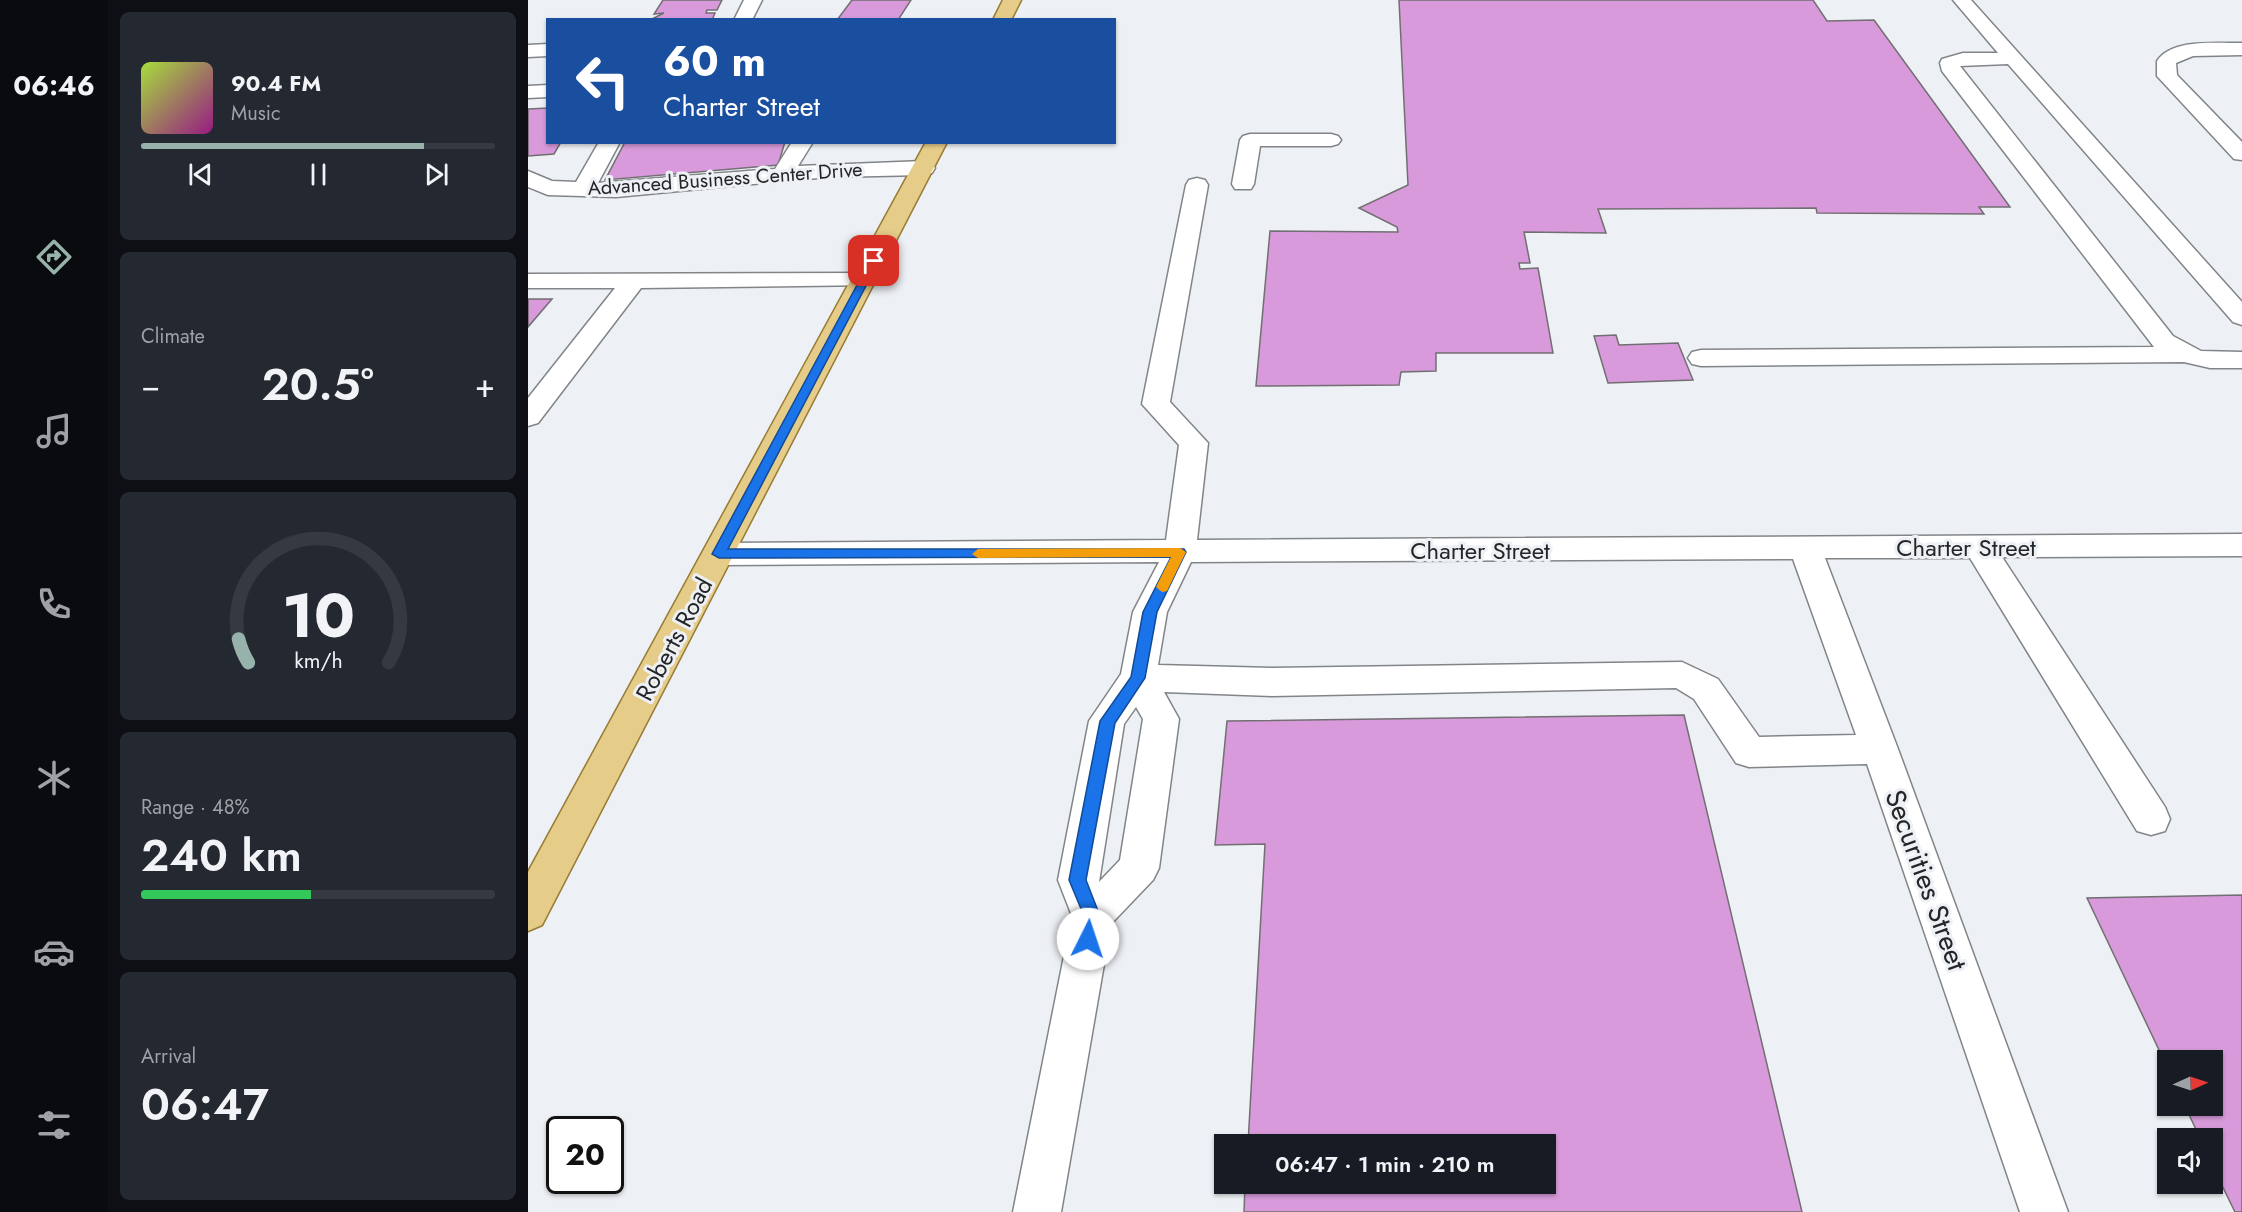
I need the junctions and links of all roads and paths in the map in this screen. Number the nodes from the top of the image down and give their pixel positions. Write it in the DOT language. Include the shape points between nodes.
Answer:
graph roads {
  1 [pos="753,0"];
  2 [pos="1012,0"];
  3 [pos="1962,0"];
  4 [pos="744,18"];
  5 [pos="1003,18"];
  6 [pos="2242,49"];
  7 [pos="546,50"];
  8 [pos="528,51"];
  9 [pos="2013,58"];
  10 [pos="546,91"];
  11 [pos="528,92"];
  12 [pos="1332,140"];
  13 [pos="609,144"];
  14 [pos="802,144"];
  15 [pos="936,144"];
  16 [pos="2242,154"];
  17 [pos="924,168"];
  18 [pos="782,174"];
  19 [pos="528,178"];
  20 [pos="1243,184"];
  21 [pos="1197,185"];
  22 [pos="583,190"];
  23 [pos="865,280"];
  24 [pos="528,281"];
  25 [pos="634,281"];
  26 [pos="2242,317"];
  27 [pos="2182,354"];
  28 [pos="1701,358"];
  29 [pos="2242,360"];
  30 [pos="528,417"];
  31 [pos="2242,545"];
  32 [pos="1978,547"];
  33 [pos="1805,548"];
  34 [pos="1180,552"];
  35 [pos="719,554"];
  36 [pos="1138,678"];
  37 [pos="1880,749"];
  38 [pos="2151,819"];
  39 [pos="528,912"];
  40 [pos="1092,916"];
  41 [pos="1037,1212"];
  42 [pos="2044,1212"];
  1 -- 4 [label="street"];
  2 -- 5 [label="main road"];
  3 -- 9 [label="street"];
  6 -- 16 [label="street" via="2196,50 2176,54 2166,61 2167,76"];
  7 -- 8 [label="street"];
  9 -- 26 [label="street"];
  9 -- 27 [label="street" via="1949,63 2164,342"];
  10 -- 11 [label="street"];
  12 -- 20 [label="street" via="1250,140"];
  13 -- 22 [label="street"];
  14 -- 18 [label="street"];
  15 -- 17 [label="main road, Roberts Road"];
  17 -- 18 [label="street, Advanced Business Center Drive"];
  17 -- 23 [label="main road, Roberts Road"];
  18 -- 22 [label="street, Advanced Business Center Drive"];
  19 -- 22 [label="street, Advanced Business Center Drive" via="548,188"];
  21 -- 34 [label="street" via="1156,404 1194,443"];
  23 -- 25 [label="street"];
  23 -- 35 [label="main road, Roberts Road"];
  24 -- 25 [label="street"];
  25 -- 30 [label="street"];
  27 -- 28 [label="street"];
  27 -- 29 [label="street" via="2208,361"];
  31 -- 32 [label="street, Charter Street"];
  32 -- 33 [label="street, Charter Street"];
  32 -- 38 [label="street"];
  33 -- 34 [label="street, Charter Street"];
  33 -- 37 [label="street, Securities Street"];
  34 -- 35 [label="street, Charter Street"];
  34 -- 36 [label="street" via="1150,612"];
  35 -- 39 [label="main road, Roberts Road"];
  36 -- 37 [label="street" via="1272,682 1682,675 1706,689 1749,752"];
  36 -- 40 [label="street" via="1107,721 1078,880"];
  36 -- 40 [label="street" via="1161,719 1139,868"];
  37 -- 42 [label="street, Securities Street"];
  40 -- 41 [label="street"];
}
